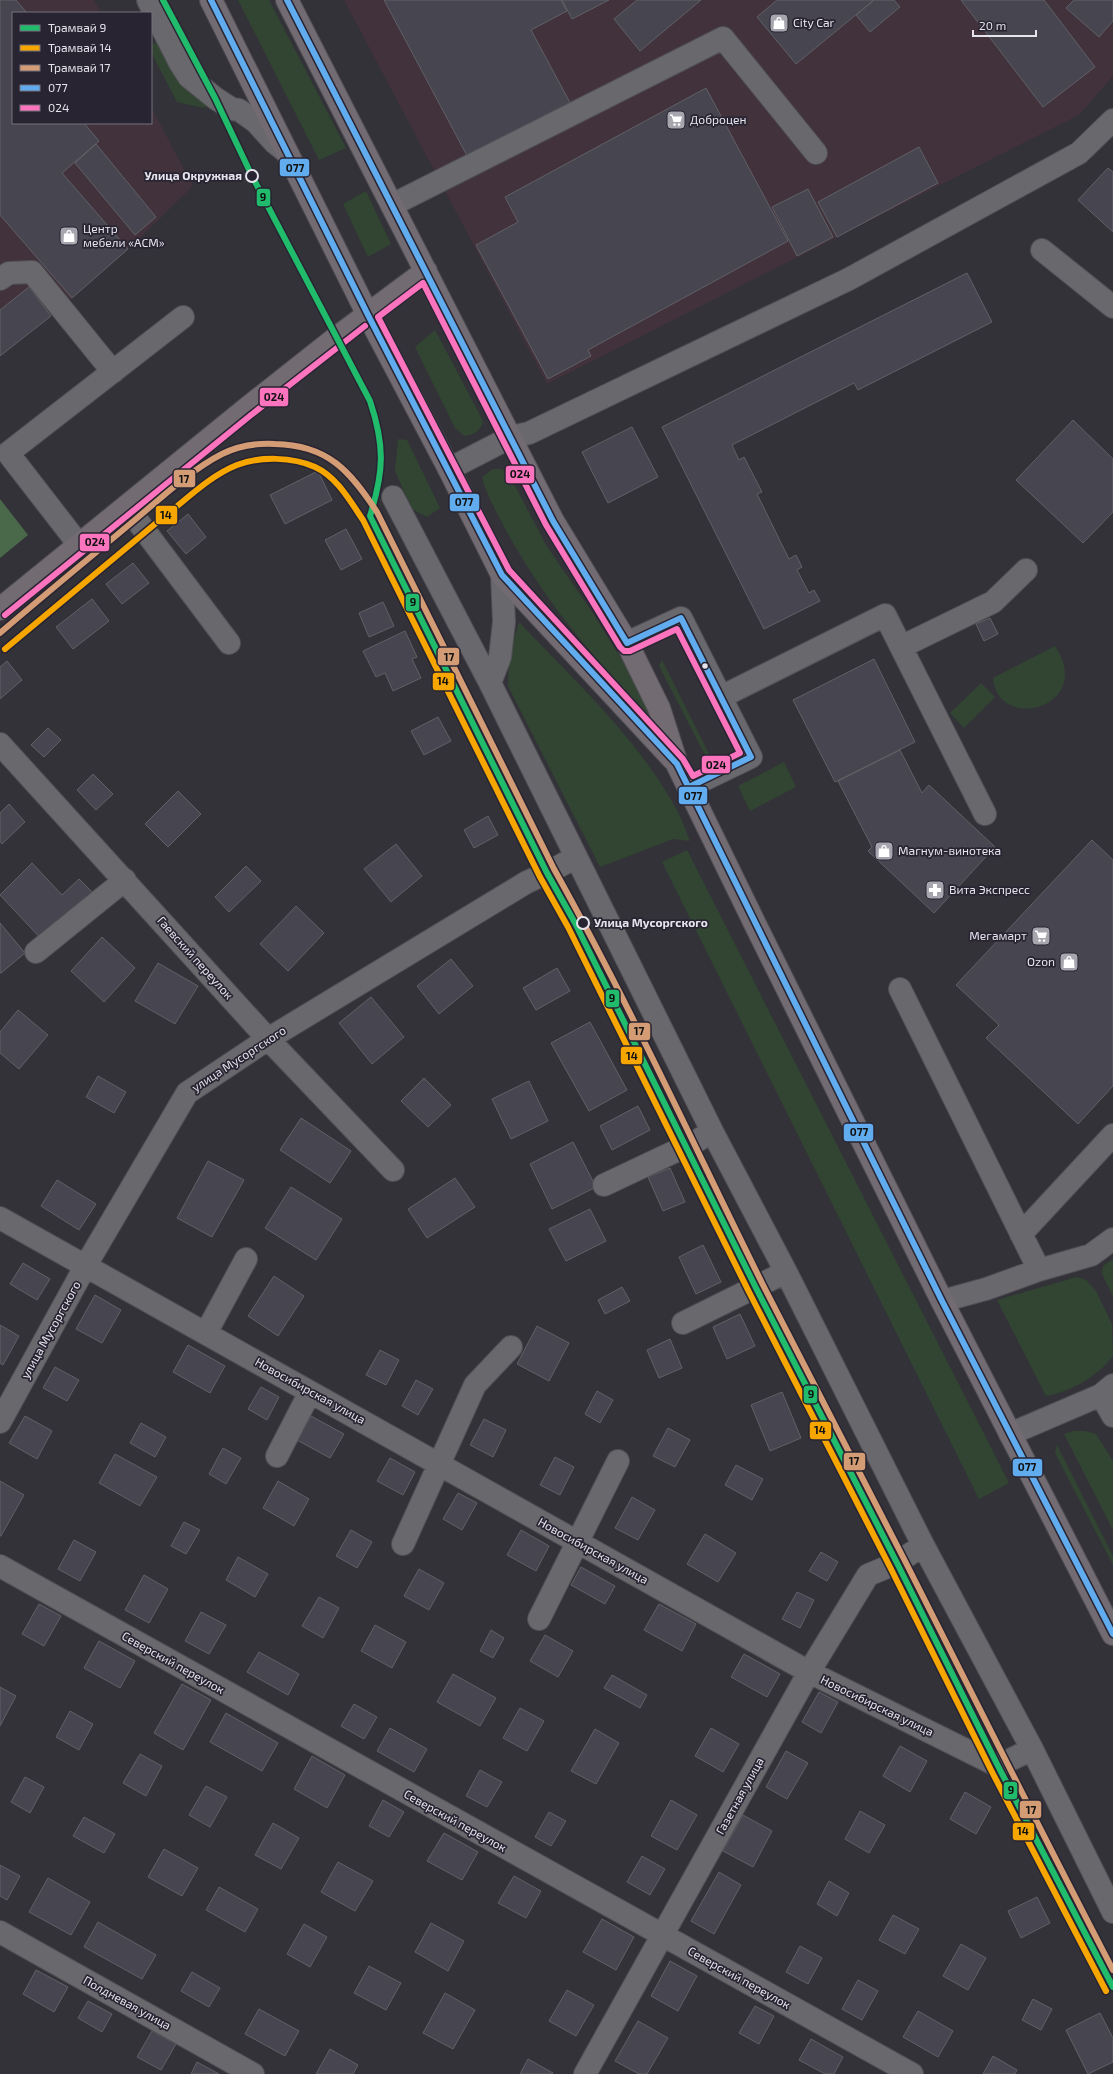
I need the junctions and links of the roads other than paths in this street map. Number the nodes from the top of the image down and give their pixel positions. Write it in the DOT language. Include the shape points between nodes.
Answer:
graph roads {
  1 [pos="148,0"];
  2 [pos="211,0"];
  3 [pos="287,0"];
  4 [pos="1113,120"];
  5 [pos="285,151"];
  6 [pos="816,153"];
  7 [pos="392,205"];
  8 [pos="1042,250"];
  9 [pos="426,271"];
  10 [pos="0,280"];
  11 [pos="1113,307"];
  12 [pos="368,315"];
  13 [pos="183,317"];
  14 [pos="113,372"];
  15 [pos="511,437"];
  16 [pos="449,469"];
  17 [pos="393,497"];
  18 [pos="128,507"];
  19 [pos="80,546"];
  20 [pos="1026,570"];
  21 [pos="502,575"];
  22 [pos="0,609"];
  23 [pos="229,643"];
  24 [pos="627,643"];
  25 [pos="901,648"];
  26 [pos="490,683"];
  27 [pos="721,697"];
  28 [pos="0,744"];
  29 [pos="678,764"];
  30 [pos="689,787"];
  31 [pos="985,814"];
  32 [pos="576,857"];
  33 [pos="125,880"];
  34 [pos="36,952"];
  35 [pos="900,988"];
  36 [pos="268,1039"];
  37 [pos="712,1131"];
  38 [pos="1113,1134"];
  39 [pos="393,1170"];
  40 [pos="604,1185"];
  41 [pos="0,1218"];
  42 [pos="1021,1234"];
  43 [pos="1113,1239"];
  44 [pos="246,1259"];
  45 [pos="86,1265"];
  46 [pos="1039,1270"];
  47 [pos="786,1272"];
  48 [pos="942,1301"];
  49 [pos="683,1323"];
  50 [pos="206,1332"];
  51 [pos="511,1347"];
  52 [pos="1107,1390"];
  53 [pos="310,1392"];
  54 [pos="1113,1416"];
  55 [pos="0,1422"];
  56 [pos="1010,1434"];
  57 [pos="277,1456"];
  58 [pos="618,1461"];
  59 [pos="439,1464"];
  60 [pos="578,1542"];
  61 [pos="403,1544"];
  62 [pos="922,1545"];
  63 [pos="0,1566"];
  64 [pos="539,1619"];
  65 [pos="1113,1634"];
  66 [pos="809,1672"];
  67 [pos="1032,1749"];
  68 [pos="1113,1912"];
  69 [pos="0,1932"];
  70 [pos="662,1936"];
  71 [pos="253,2074"];
  72 [pos="585,2074"];
  73 [pos="912,2074"];
  1 -- 5 [label="street" via="189,77 215,98 256,122"];
  2 -- 5 [label="main road"];
  3 -- 7 [label="main road"];
  4 -- 15 [label="street" via="1079,153 849,279 529,432"];
  5 -- 12 [label="main road"];
  6 -- 7 [label="street" via="723,38"];
  7 -- 9 [label="main road"];
  8 -- 11 [label="street"];
  9 -- 12 [label="main road"];
  9 -- 15 [label="main road"];
  10 -- 14 [label="street" via="9,273 32,272"];
  12 -- 16 [label="main road"];
  12 -- 18 [label="main road" via="222,428"];
  13 -- 14 [label="street"];
  14 -- 19 [label="street" via="8,453"];
  15 -- 16 [label="street"];
  15 -- 24 [label="main road" via="553,521"];
  16 -- 21 [label="main road"];
  17 -- 26 [label="street"];
  18 -- 19 [label="main road"];
  18 -- 23 [label="street"];
  19 -- 22 [label="main road"];
  20 -- 25 [label="street" via="993,602"];
  21 -- 26 [label="street" via="504,622 500,657"];
  21 -- 29 [label="main road"];
  24 -- 27 [label="street" via="681,618"];
  24 -- 29 [label="main road" via="659,708"];
  25 -- 27 [label="street" via="885,615"];
  25 -- 31 [label="street"];
  26 -- 32 [label="street"];
  27 -- 30 [label="street" via="751,757"];
  28 -- 33 [label="street, Гаевский переулок"];
  29 -- 30 [label="main road"];
  30 -- 48 [label="main road"];
  32 -- 36 [label="street, улица Мусоргского" via="527,882"];
  32 -- 37 [label="street"];
  33 -- 34 [label="street"];
  33 -- 36 [label="street, Гаевский переулок"];
  35 -- 42 [label="street"];
  36 -- 39 [label="street, Гаевский переулок"];
  36 -- 45 [label="street, улица Мусоргского" via="187,1093"];
  37 -- 40 [label="street" via="697,1141"];
  37 -- 47 [label="street"];
  38 -- 42 [label="street"];
  41 -- 45 [label="street, Новосибирская улица"];
  42 -- 46 [label="street"];
  43 -- 46 [label="street" via="1091,1255"];
  44 -- 50 [label="street"];
  45 -- 50 [label="street, Новосибирская улица"];
  45 -- 55 [label="street, улица Мусоргского"];
  46 -- 48 [label="street"];
  47 -- 49 [label="street"];
  47 -- 62 [label="street"];
  48 -- 56 [label="main road"];
  50 -- 53 [label="street, Новосибирская улица"];
  51 -- 59 [label="street" via="475,1385"];
  52 -- 54 [label="street"];
  52 -- 56 [label="street"];
  53 -- 57 [label="street"];
  53 -- 59 [label="street, Новосибирская улица"];
  56 -- 65 [label="main road"];
  58 -- 60 [label="street"];
  59 -- 60 [label="street, Новосибирская улица"];
  59 -- 61 [label="street"];
  60 -- 64 [label="street"];
  60 -- 66 [label="street, Новосибирская улица"];
  62 -- 66 [label="street, Газетная улица" via="897,1563 868,1575"];
  62 -- 67 [label="street"];
  63 -- 70 [label="street, Северский переулок"];
  66 -- 67 [label="street, Новосибирская улица" via="998,1766"];
  66 -- 70 [label="street, Газетная улица"];
  67 -- 68 [label="street"];
  69 -- 71 [label="street, Полдневая улица"];
  70 -- 72 [label="street, Газетная улица"];
  70 -- 73 [label="street, Северский переулок"];
}
